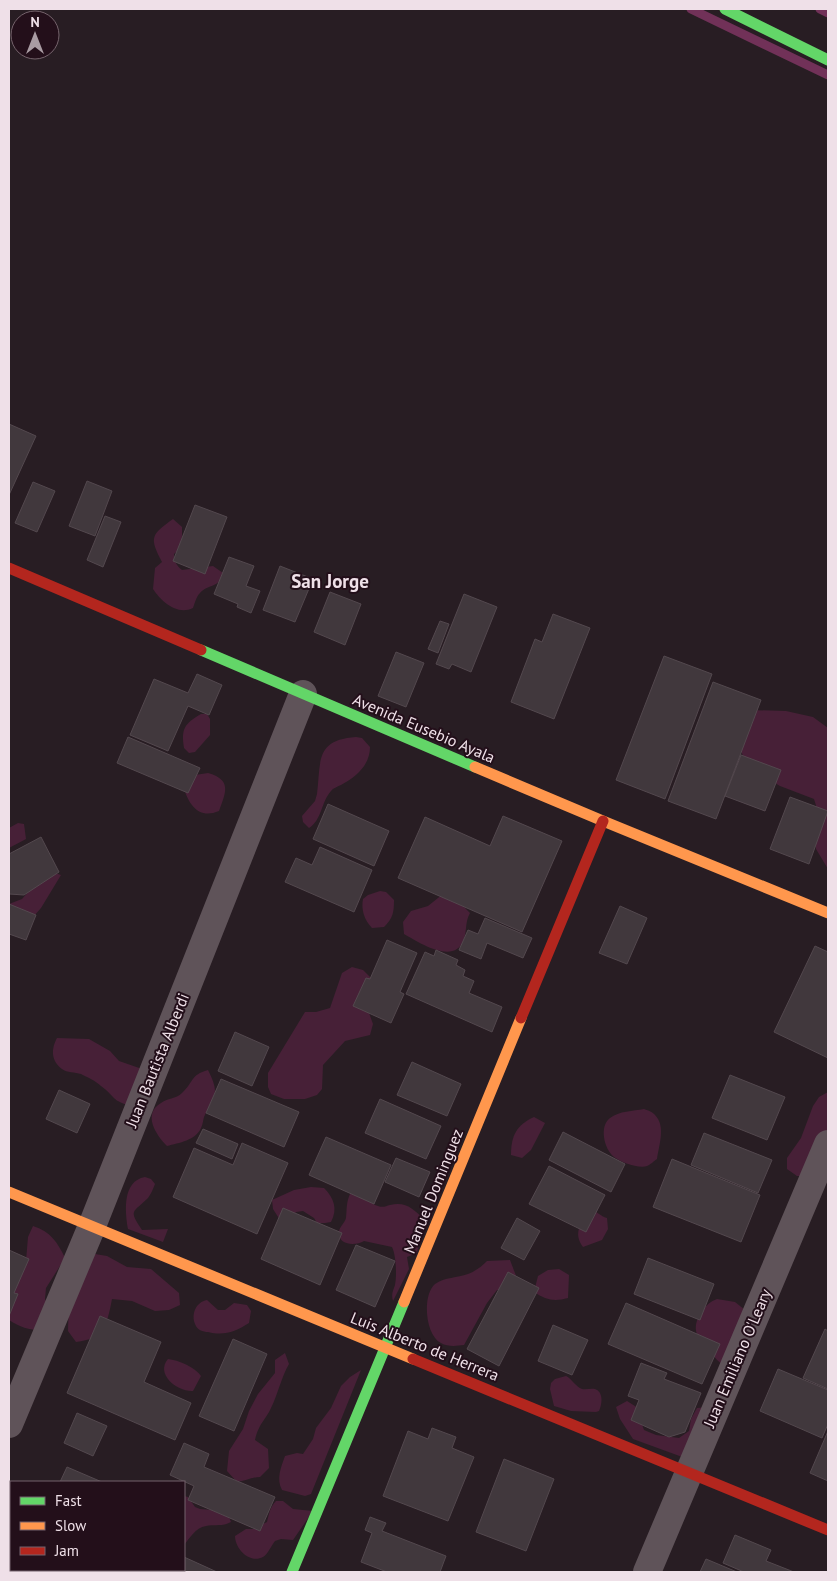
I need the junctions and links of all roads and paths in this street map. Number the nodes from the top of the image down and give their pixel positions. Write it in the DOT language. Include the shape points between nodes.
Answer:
graph roads {
  1 [pos="725,9"];
  2 [pos="828,60"];
  3 [pos="11,575"];
  4 [pos="303,694"];
  5 [pos="603,821"];
  6 [pos="828,914"];
  7 [pos="828,1144"];
  8 [pos="9,1192"];
  9 [pos="92,1226"];
  10 [pos="386,1348"];
  11 [pos="9,1424"];
  12 [pos="688,1472"];
  13 [pos="828,1530"];
  14 [pos="292,1572"];
  15 [pos="647,1572"];
  1 -- 2 [label="street"];
  3 -- 4 [label="street, Avenida Eusebio Ayala"];
  4 -- 5 [label="street, Avenida Eusebio Ayala"];
  4 -- 9 [label="street, Juan Bautista Alberdi"];
  5 -- 6 [label="street, Avenida Eusebio Ayala"];
  5 -- 10 [label="street, Manuel Dominguez"];
  7 -- 12 [label="street, Juan Emiliano O'Leary"];
  8 -- 9 [label="street, Luis Alberto de Herrera"];
  9 -- 10 [label="street, Luis Alberto de Herrera"];
  9 -- 11 [label="street, Juan Bautista Alberdi"];
  10 -- 12 [label="street, Luis Alberto de Herrera"];
  10 -- 14 [label="street, Manuel Dominguez"];
  12 -- 13 [label="street, Luis Alberto de Herrera"];
  12 -- 15 [label="street, Juan Emiliano O'Leary"];
}
